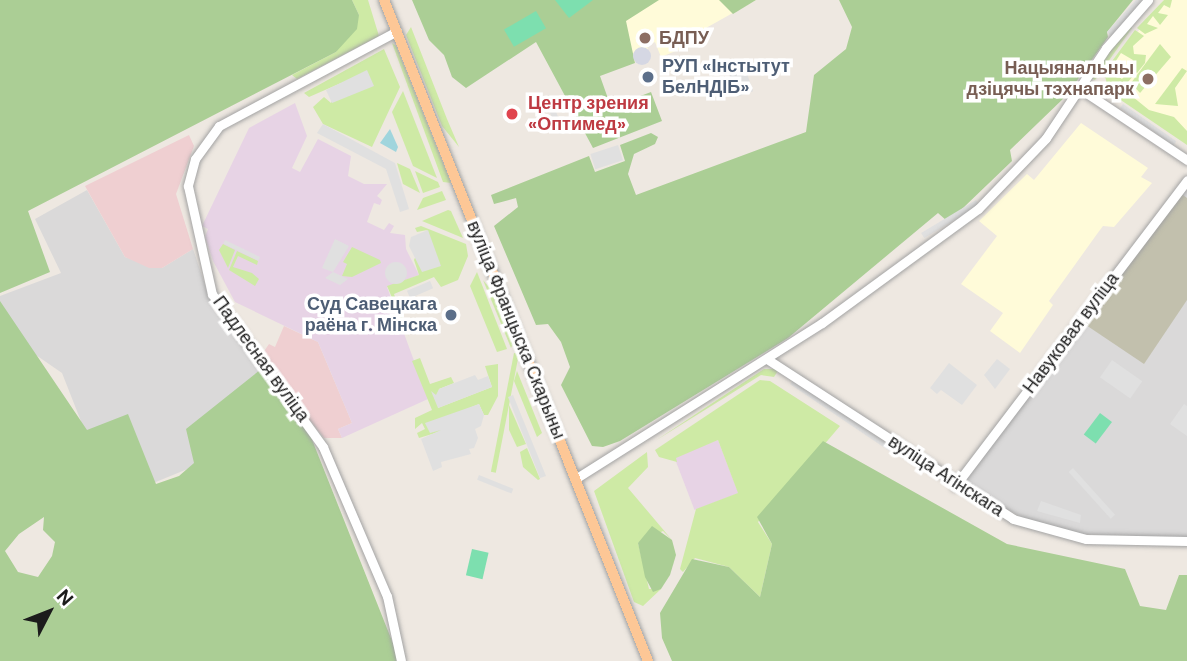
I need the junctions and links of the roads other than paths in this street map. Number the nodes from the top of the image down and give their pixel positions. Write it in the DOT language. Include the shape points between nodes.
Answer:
graph roads {
  1 [pos="384,0"];
  2 [pos="1148,0"];
  3 [pos="397,31"];
  4 [pos="1080,88"];
  5 [pos="1187,160"];
  6 [pos="1187,180"];
  7 [pos="767,359"];
  8 [pos="575,479"];
  9 [pos="956,486"];
  10 [pos="1187,541"];
  11 [pos="401,661"];
  12 [pos="648,661"];
  1 -- 3 [label="main road, вуліца Францыска Скарыны"];
  2 -- 4 [label="street" via="1116,35"];
  3 -- 8 [label="main road, вуліца Францыска Скарыны"];
  3 -- 11 [label="street, Падлесная вуліца" via="219,126 195,159 188,186 212,294 323,447 383,587"];
  4 -- 5 [label="street"];
  4 -- 7 [label="street" via="1038,148 991,198 899,270"];
  6 -- 9 [label="street, Навуковая вуліца"];
  7 -- 8 [label="street"];
  7 -- 9 [label="street, вуліца Агінскага"];
  8 -- 12 [label="main road, вуліца Францыска Скарыны"];
  9 -- 10 [label="street, вуліца Агінскага" via="1006,516 1053,533 1110,541"];
}
